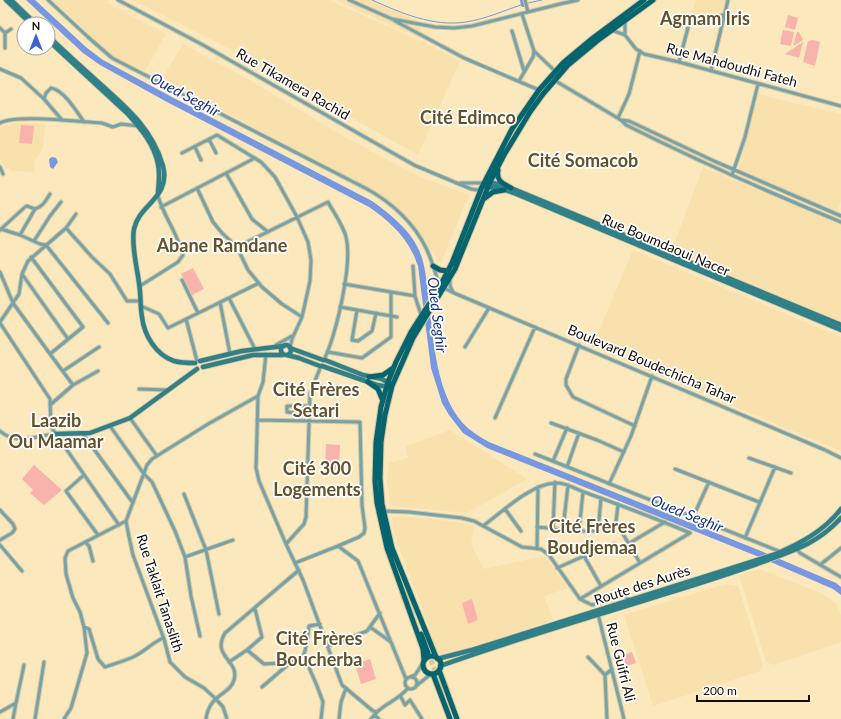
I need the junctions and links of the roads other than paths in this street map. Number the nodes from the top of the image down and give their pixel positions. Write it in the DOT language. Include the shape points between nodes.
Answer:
graph roads {
  1 [pos="6,0"];
  2 [pos="11,0"];
  3 [pos="48,0"];
  4 [pos="118,0"];
  5 [pos="349,0"];
  6 [pos="525,0"];
  7 [pos="573,0"];
  8 [pos="578,0"];
  9 [pos="653,0"];
  10 [pos="728,0"];
  11 [pos="646,1"];
  12 [pos="638,2"];
  13 [pos="528,12"];
  14 [pos="522,14"];
  15 [pos="724,15"];
  16 [pos="23,16"];
  17 [pos="28,16"];
  18 [pos="392,19"];
  19 [pos="625,21"];
  20 [pos="0,28"];
  21 [pos="10,29"];
  22 [pos="611,30"];
  23 [pos="512,31"];
  24 [pos="5,33"];
  25 [pos="625,35"];
  26 [pos="56,43"];
  27 [pos="56,47"];
  28 [pos="5,48"];
  29 [pos="534,51"];
  30 [pos="640,51"];
  31 [pos="679,62"];
  32 [pos="0,69"];
  33 [pos="524,71"];
  34 [pos="555,71"];
  35 [pos="711,71"];
  36 [pos="554,80"];
  37 [pos="519,82"];
  38 [pos="758,84"];
  39 [pos="539,90"];
  40 [pos="44,99"];
  41 [pos="841,106"];
  42 [pos="619,119"];
  43 [pos="62,121"];
  44 [pos="84,122"];
  45 [pos="0,123"];
  46 [pos="139,126"];
  47 [pos="209,139"];
  48 [pos="195,146"];
  49 [pos="182,153"];
  50 [pos="216,153"];
  51 [pos="255,158"];
  52 [pos="201,160"];
  53 [pos="499,165"];
  54 [pos="0,167"];
  55 [pos="734,171"];
  56 [pos="226,173"];
  57 [pos="3,174"];
  58 [pos="732,175"];
  59 [pos="458,183"];
  60 [pos="486,185"];
  61 [pos="197,188"];
  62 [pos="511,188"];
  63 [pos="504,190"];
  64 [pos="50,194"];
  65 [pos="158,196"];
  66 [pos="483,200"];
  67 [pos="61,202"];
  68 [pos="161,207"];
  69 [pos="35,209"];
  70 [pos="834,213"];
  71 [pos="76,214"];
  72 [pos="841,216"];
  73 [pos="298,217"];
  74 [pos="832,218"];
  75 [pos="841,222"];
  76 [pos="66,228"];
  77 [pos="1,230"];
  78 [pos="268,232"];
  79 [pos="20,235"];
  80 [pos="34,241"];
  81 [pos="46,245"];
  82 [pos="237,247"];
  83 [pos="30,257"];
  84 [pos="413,266"];
  85 [pos="433,266"];
  86 [pos="448,271"];
  87 [pos="0,272"];
  88 [pos="22,274"];
  89 [pos="450,278"];
  90 [pos="182,280"];
  91 [pos="259,283"];
  92 [pos="344,284"];
  93 [pos="140,286"];
  94 [pos="440,290"];
  95 [pos="391,292"];
  96 [pos="454,294"];
  97 [pos="416,296"];
  98 [pos="229,298"];
  99 [pos="141,301"];
  100 [pos="220,302"];
  101 [pos="13,303"];
  102 [pos="141,306"];
  103 [pos="340,307"];
  104 [pos="489,308"];
  105 [pos="357,310"];
  106 [pos="198,313"];
  107 [pos="376,313"];
  108 [pos="391,315"];
  109 [pos="397,317"];
  110 [pos="302,318"];
  111 [pos="423,318"];
  112 [pos="186,319"];
  113 [pos="0,322"];
  114 [pos="108,323"];
  115 [pos="841,325"];
  116 [pos="536,327"];
  117 [pos="841,330"];
  118 [pos="293,334"];
  119 [pos="68,339"];
  120 [pos="579,345"];
  121 [pos="284,346"];
  122 [pos="272,347"];
  123 [pos="465,347"];
  124 [pos="100,348"];
  125 [pos="255,348"];
  126 [pos="290,348"];
  127 [pos="297,351"];
  128 [pos="328,352"];
  129 [pos="50,354"];
  130 [pos="230,354"];
  131 [pos="266,354"];
  132 [pos="285,355"];
  133 [pos="324,360"];
  134 [pos="198,362"];
  135 [pos="321,366"];
  136 [pos="203,367"];
  137 [pos="394,367"];
  138 [pos="197,369"];
  139 [pos="63,371"];
  140 [pos="98,371"];
  141 [pos="652,376"];
  142 [pos="369,379"];
  143 [pos="73,385"];
  144 [pos="389,385"];
  145 [pos="139,389"];
  146 [pos="169,390"];
  147 [pos="258,396"];
  148 [pos="383,401"];
  149 [pos="50,406"];
  150 [pos="296,406"];
  151 [pos="309,406"];
  152 [pos="130,418"];
  153 [pos="495,418"];
  154 [pos="257,420"];
  155 [pos="308,421"];
  156 [pos="551,423"];
  157 [pos="110,426"];
  158 [pos="635,426"];
  159 [pos="567,428"];
  160 [pos="0,431"];
  161 [pos="579,432"];
  162 [pos="55,434"];
  163 [pos="83,434"];
  164 [pos="624,452"];
  165 [pos="535,454"];
  166 [pos="157,456"];
  167 [pos="750,458"];
  168 [pos="841,458"];
  169 [pos="553,461"];
  170 [pos="567,467"];
  171 [pos="775,467"];
  172 [pos="675,469"];
  173 [pos="144,474"];
  174 [pos="791,474"];
  175 [pos="84,475"];
  176 [pos="554,482"];
  177 [pos="709,482"];
  178 [pos="609,484"];
  179 [pos="568,485"];
  180 [pos="538,487"];
  181 [pos="583,492"];
  182 [pos="184,494"];
  183 [pos="602,498"];
  184 [pos="759,502"];
  185 [pos="133,503"];
  186 [pos="618,504"];
  187 [pos="505,509"];
  188 [pos="841,509"];
  189 [pos="0,510"];
  190 [pos="381,512"];
  191 [pos="693,517"];
  192 [pos="841,518"];
  193 [pos="126,521"];
  194 [pos="665,522"];
  195 [pos="119,525"];
  196 [pos="483,526"];
  197 [pos="538,527"];
  198 [pos="554,528"];
  199 [pos="563,530"];
  200 [pos="521,531"];
  201 [pos="579,531"];
  202 [pos="98,535"];
  203 [pos="745,538"];
  204 [pos="0,540"];
  205 [pos="233,540"];
  206 [pos="84,542"];
  207 [pos="286,544"];
  208 [pos="628,544"];
  209 [pos="0,545"];
  210 [pos="338,546"];
  211 [pos="796,548"];
  212 [pos="841,548"];
  213 [pos="537,549"];
  214 [pos="206,550"];
  215 [pos="778,554"];
  216 [pos="185,557"];
  217 [pos="585,557"];
  218 [pos="93,561"];
  219 [pos="756,562"];
  220 [pos="296,563"];
  221 [pos="640,563"];
  222 [pos="820,565"];
  223 [pos="558,568"];
  224 [pos="299,570"];
  225 [pos="22,571"];
  226 [pos="841,577"];
  227 [pos="402,579"];
  228 [pos="601,586"];
  229 [pos="580,599"];
  230 [pos="629,601"];
  231 [pos="255,609"];
  232 [pos="598,612"];
  233 [pos="380,613"];
  234 [pos="219,614"];
  235 [pos="320,624"];
  236 [pos="84,627"];
  237 [pos="370,627"];
  238 [pos="200,636"];
  239 [pos="163,638"];
  240 [pos="391,642"];
  241 [pos="328,646"];
  242 [pos="247,650"];
  243 [pos="428,653"];
  244 [pos="304,656"];
  245 [pos="588,657"];
  246 [pos="436,658"];
  247 [pos="44,662"];
  248 [pos="230,662"];
  249 [pos="291,662"];
  250 [pos="424,662"];
  251 [pos="24,665"];
  252 [pos="440,668"];
  253 [pos="612,669"];
  254 [pos="432,674"];
  255 [pos="605,675"];
  256 [pos="408,678"];
  257 [pos="438,678"];
  258 [pos="416,686"];
  259 [pos="262,687"];
  260 [pos="346,688"];
  261 [pos="408,688"];
  262 [pos="401,697"];
  263 [pos="216,699"];
  264 [pos="16,703"];
  265 [pos="0,712"];
  266 [pos="376,713"];
  267 [pos="13,719"];
  268 [pos="35,719"];
  269 [pos="64,719"];
  270 [pos="207,719"];
  271 [pos="227,719"];
  272 [pos="321,719"];
  273 [pos="339,719"];
  274 [pos="371,719"];
  275 [pos="379,719"];
  276 [pos="422,719"];
  277 [pos="450,719"];
  278 [pos="453,719"];
  279 [pos="456,719"];
  280 [pos="607,719"];
  281 [pos="624,719"];
  1 -- 16 [label="street"];
  2 -- 17 [label="street"];
  3 -- 85 [label="street" via="112,58 382,198 398,211 418,234"];
  4 -- 59 [label="street, Rue Tikamera Rachid" via="203,45 414,165"];
  5 -- 18 [label="street"];
  6 -- 13 [label="street"];
  7 -- 8 [label="street"];
  7 -- 13 [label="street"];
  9 -- 11 [label="main road"];
  10 -- 15 [label="street"];
  11 -- 12 [label="main road"];
  11 -- 19 [label="main road"];
  12 -- 34 [label="main road"];
  13 -- 14 [label="street"];
  14 -- 18 [label="street" via="454,28 435,28"];
  14 -- 29 [label="street"];
  15 -- 31 [label="street" via="690,20"];
  15 -- 35 [label="street"];
  18 -- 37 [label="street" via="464,58"];
  19 -- 22 [label="main road"];
  19 -- 25 [label="street"];
  20 -- 24 [label="street"];
  21 -- 24 [label="street"];
  22 -- 25 [label="street, Rue Mahdoudhi Fateh"];
  22 -- 36 [label="main road"];
  23 -- 33 [label="street"];
  24 -- 28 [label="street"];
  25 -- 30 [label="street, Rue Mahdoudhi Fateh"];
  26 -- 65 [label="street" via="126,108 154,143 163,168 164,180"];
  27 -- 46 [label="street"];
  29 -- 33 [label="street" via="534,57"];
  29 -- 34 [label="street"];
  30 -- 31 [label="street, Rue Mahdoudhi Fateh"];
  30 -- 42 [label="street" via="629,94"];
  31 -- 35 [label="street, Rue Mahdoudhi Fateh"];
  32 -- 40 [label="street" via="21,78"];
  33 -- 37 [label="street"];
  34 -- 39 [label="main road"];
  35 -- 38 [label="street, Rue Mahdoudhi Fateh"];
  36 -- 42 [label="street"];
  36 -- 53 [label="main road" via="530,112"];
  37 -- 39 [label="street"];
  38 -- 41 [label="street, Rue Mahdoudhi Fateh"];
  38 -- 55 [label="street"];
  39 -- 60 [label="main road" via="512,129"];
  40 -- 43 [label="street"];
  40 -- 44 [label="street" via="44,95 51,88 55,89 70,101"];
  42 -- 55 [label="street" via="629,121"];
  42 -- 58 [label="street" via="660,142"];
  43 -- 44 [label="street"];
  43 -- 45 [label="street" via="7,120"];
  44 -- 46 [label="street" via="102,123 113,127 121,124"];
  46 -- 65 [label="street" via="153,146 159,165"];
  47 -- 48 [label="street"];
  47 -- 50 [label="street"];
  47 -- 51 [label="street" via="217,135"];
  48 -- 49 [label="street"];
  48 -- 52 [label="street"];
  51 -- 56 [label="street"];
  51 -- 73 [label="street" via="275,177"];
  53 -- 60 [label="main road"];
  53 -- 62 [label="main road" via="499,180"];
  54 -- 57 [label="street"];
  55 -- 58 [label="street"];
  55 -- 70 [label="street"];
  56 -- 61 [label="street"];
  56 -- 78 [label="street" via="252,220"];
  58 -- 74 [label="street"];
  59 -- 60 [label="street, Rue Tikamera Rachid"];
  59 -- 60 [label="street, Rue Tikamera Rachid" via="474,190"];
  60 -- 62 [label="street, Rue Boumdaoui Nacer"];
  60 -- 63 [label="street, Rue Boumdaoui Nacer"];
  60 -- 66 [label="main road"];
  60 -- 86 [label="main road"];
  61 -- 68 [label="street"];
  61 -- 82 [label="street" via="213,222"];
  62 -- 115 [label="street, Rue Boumdaoui Nacer"];
  63 -- 66 [label="main road" via="493,192"];
  63 -- 117 [label="street, Rue Boumdaoui Nacer"];
  64 -- 69 [label="street" via="39,208"];
  65 -- 68 [label="street"];
  65 -- 93 [label="street" via="139,217 134,230"];
  66 -- 89 [label="main road"];
  67 -- 80 [label="street"];
  68 -- 93 [label="street" via="183,255 178,262"];
  69 -- 77 [label="street" via="25,207"];
  69 -- 79 [label="street"];
  70 -- 72 [label="street"];
  70 -- 74 [label="street"];
  71 -- 76 [label="street"];
  73 -- 78 [label="street"];
  73 -- 92 [label="street" via="328,202 348,245"];
  73 -- 110 [label="street" via="308,242 311,260 310,280"];
  74 -- 75 [label="street"];
  76 -- 81 [label="street"];
  76 -- 99 [label="street" via="110,274 127,301"];
  77 -- 79 [label="street"];
  78 -- 82 [label="street"];
  79 -- 80 [label="street"];
  80 -- 81 [label="street"];
  81 -- 83 [label="street"];
  81 -- 114 [label="street"];
  82 -- 91 [label="street" via="248,270"];
  83 -- 88 [label="street"];
  83 -- 119 [label="street" via="83,327"];
  84 -- 97 [label="street"];
  85 -- 86 [label="main road"];
  85 -- 94 [label="street"];
  86 -- 94 [label="main road"];
  87 -- 101 [label="street"];
  88 -- 101 [label="street" via="19,294"];
  88 -- 119 [label="street"];
  89 -- 94 [label="main road"];
  89 -- 96 [label="street"];
  90 -- 106 [label="street"];
  91 -- 98 [label="street"];
  91 -- 110 [label="street"];
  92 -- 95 [label="street"];
  92 -- 103 [label="street"];
  93 -- 99 [label="street"];
  94 -- 96 [label="street, Boulevard Boudechicha Tahar"];
  94 -- 96 [label="street, Boulevard Boudechicha Tahar"];
  94 -- 111 [label="main road"];
  95 -- 97 [label="street"];
  95 -- 108 [label="street"];
  96 -- 104 [label="street, Boulevard Boudechicha Tahar"];
  97 -- 111 [label="street"];
  98 -- 100 [label="street"];
  98 -- 125 [label="street"];
  99 -- 102 [label="street"];
  100 -- 106 [label="street"];
  100 -- 130 [label="street"];
  101 -- 113 [label="street"];
  101 -- 129 [label="street"];
  102 -- 112 [label="street" via="159,314 168,328"];
  102 -- 134 [label="street" via="148,335 160,352 176,362"];
  103 -- 105 [label="street"];
  103 -- 128 [label="street"];
  104 -- 116 [label="street, Boulevard Boudechicha Tahar"];
  104 -- 123 [label="street"];
  105 -- 107 [label="street"];
  105 -- 107 [label="street" via="352,340 358,341 372,331"];
  106 -- 112 [label="street"];
  107 -- 108 [label="street"];
  108 -- 109 [label="street"];
  108 -- 128 [label="street" via="391,337 362,358"];
  110 -- 118 [label="street"];
  111 -- 137 [label="main road" via="402,348"];
  111 -- 144 [label="main road"];
  112 -- 134 [label="street"];
  113 -- 149 [label="street" via="50,399"];
  116 -- 120 [label="street, Boulevard Boudechicha Tahar"];
  116 -- 153 [label="street"];
  118 -- 121 [label="street"];
  118 -- 122 [label="street"];
  118 -- 126 [label="street"];
  118 -- 127 [label="street" via="292,345"];
  119 -- 129 [label="street"];
  120 -- 141 [label="street, Boulevard Boudechicha Tahar"];
  120 -- 158 [label="street" via="566,379 566,385 573,397"];
  121 -- 122 [label="street"];
  121 -- 126 [label="street"];
  121 -- 132 [label="street" via="281,350"];
  122 -- 125 [label="street"];
  124 -- 139 [label="street"];
  125 -- 130 [label="street"];
  126 -- 127 [label="street"];
  126 -- 132 [label="street" via="290,353"];
  127 -- 133 [label="street"];
  128 -- 133 [label="street"];
  129 -- 139 [label="street"];
  130 -- 134 [label="street"];
  131 -- 132 [label="street"];
  131 -- 136 [label="street" via="241,357"];
  131 -- 147 [label="street" via="263,382"];
  132 -- 135 [label="street"];
  133 -- 135 [label="street" via="319,362"];
  133 -- 142 [label="street"];
  134 -- 136 [label="street" via="203,364"];
  134 -- 138 [label="street" via="195,367"];
  135 -- 142 [label="street"];
  135 -- 151 [label="street" via="310,393"];
  136 -- 138 [label="street" via="201,370"];
  137 -- 142 [label="main road" via="383,375"];
  137 -- 144 [label="main road"];
  138 -- 146 [label="street"];
  139 -- 143 [label="street"];
  140 -- 143 [label="street"];
  141 -- 158 [label="street"];
  141 -- 168 [label="street, Boulevard Boudechicha Tahar"];
  142 -- 144 [label="street" via="382,379"];
  142 -- 148 [label="main road" via="378,389"];
  143 -- 149 [label="street"];
  144 -- 148 [label="main road"];
  144 -- 190 [label="main road" via="380,456"];
  145 -- 146 [label="street"];
  146 -- 152 [label="street"];
  147 -- 154 [label="street"];
  147 -- 166 [label="street"];
  148 -- 190 [label="main road" via="378,420 375,453 375,481"];
  149 -- 162 [label="street" via="51,427"];
  150 -- 151 [label="street"];
  151 -- 155 [label="street"];
  152 -- 157 [label="street"];
  152 -- 166 [label="street"];
  154 -- 155 [label="street"];
  154 -- 207 [label="street" via="256,468 259,481"];
  155 -- 207 [label="street" via="306,517 304,524"];
  155 -- 210 [label="street" via="360,422 365,528 359,537"];
  156 -- 159 [label="street"];
  157 -- 163 [label="street"];
  157 -- 173 [label="street"];
  158 -- 164 [label="street"];
  159 -- 161 [label="street"];
  159 -- 169 [label="street"];
  160 -- 162 [label="street" via="9,437 19,439"];
  161 -- 164 [label="street"];
  161 -- 170 [label="street"];
  162 -- 163 [label="street"];
  162 -- 175 [label="street"];
  163 -- 185 [label="street"];
  164 -- 178 [label="street"];
  165 -- 169 [label="street"];
  166 -- 173 [label="street" via="147,465"];
  167 -- 171 [label="street"];
  169 -- 170 [label="street"];
  170 -- 178 [label="street"];
  171 -- 174 [label="street"];
  171 -- 184 [label="street"];
  172 -- 177 [label="street"];
  173 -- 185 [label="street"];
  173 -- 216 [label="street" via="152,482"];
  175 -- 195 [label="street"];
  175 -- 202 [label="street" via="66,490"];
  176 -- 179 [label="street"];
  176 -- 180 [label="street"];
  176 -- 198 [label="street"];
  177 -- 184 [label="street"];
  177 -- 191 [label="street"];
  178 -- 191 [label="street"];
  179 -- 181 [label="street"];
  179 -- 199 [label="street"];
  180 -- 187 [label="street"];
  180 -- 197 [label="street"];
  181 -- 183 [label="street"];
  181 -- 201 [label="street"];
  182 -- 214 [label="street"];
  183 -- 186 [label="street"];
  183 -- 201 [label="street" via="598,531"];
  184 -- 203 [label="street"];
  185 -- 193 [label="street"];
  186 -- 194 [label="street"];
  186 -- 208 [label="street" via="616,522"];
  187 -- 196 [label="street"];
  187 -- 200 [label="street"];
  188 -- 211 [label="street, Route des Aurès" via="822,529"];
  189 -- 204 [label="street" via="15,529"];
  190 -- 196 [label="street" via="409,512 462,518"];
  190 -- 227 [label="main road"];
  191 -- 203 [label="street"];
  192 -- 211 [label="street, Route des Aurès" via="814,541"];
  193 -- 195 [label="street"];
  193 -- 239 [label="street, Rue Taklait Tanaslith" via="134,555"];
  194 -- 208 [label="street"];
  194 -- 221 [label="street" via="690,533"];
  195 -- 202 [label="street"];
  196 -- 213 [label="street" via="522,547"];
  197 -- 198 [label="street"];
  197 -- 213 [label="street"];
  198 -- 199 [label="street"];
  199 -- 201 [label="street"];
  202 -- 206 [label="street"];
  203 -- 215 [label="street"];
  205 -- 214 [label="street"];
  206 -- 218 [label="street" via="89,546"];
  206 -- 236 [label="street" via="68,551 64,564"];
  207 -- 220 [label="street"];
  208 -- 217 [label="street" via="618,550 614,544"];
  208 -- 221 [label="street"];
  209 -- 225 [label="street"];
  210 -- 220 [label="street"];
  210 -- 233 [label="street" via="358,561"];
  211 -- 215 [label="street, Route des Aurès"];
  211 -- 222 [label="street"];
  212 -- 222 [label="street"];
  213 -- 223 [label="street" via="545,551"];
  214 -- 216 [label="street"];
  214 -- 234 [label="street"];
  215 -- 219 [label="street, Route des Aurès"];
  216 -- 238 [label="street"];
  217 -- 223 [label="street"];
  217 -- 228 [label="street"];
  219 -- 230 [label="street, Route des Aurès"];
  219 -- 232 [label="street, Route des Aurès" via="700,583"];
  220 -- 224 [label="street"];
  221 -- 228 [label="street"];
  222 -- 226 [label="street"];
  223 -- 229 [label="street"];
  224 -- 231 [label="street"];
  224 -- 235 [label="street"];
  227 -- 243 [label="main road"];
  227 -- 246 [label="main road"];
  227 -- 250 [label="main road" via="423,650"];
  228 -- 229 [label="street"];
  229 -- 230 [label="street" via="592,605 623,595"];
  230 -- 232 [label="street, Route des Aurès"];
  231 -- 242 [label="street" via="262,637"];
  231 -- 248 [label="street" via="222,639 222,651"];
  232 -- 246 [label="street, Route des Aurès" via="472,650"];
  232 -- 252 [label="street, Route des Aurès" via="479,652"];
  232 -- 253 [label="street, Rue Guifri Ali"];
  233 -- 237 [label="street"];
  233 -- 240 [label="street"];
  235 -- 241 [label="street"];
  235 -- 244 [label="street" via="309,626"];
  236 -- 239 [label="street" via="89,629 98,659 105,667 133,657"];
  236 -- 269 [label="street" via="87,653 70,708"];
  237 -- 240 [label="street"];
  237 -- 241 [label="street" via="367,631"];
  239 -- 263 [label="street, Rue Taklait Tanaslith" via="170,662"];
  240 -- 256 [label="street"];
  241 -- 260 [label="street" via="342,685"];
  242 -- 248 [label="street"];
  242 -- 249 [label="street" via="264,664"];
  244 -- 249 [label="street"];
  244 -- 272 [label="street" via="323,702"];
  245 -- 255 [label="street"];
  246 -- 250 [label="main road" via="428,657"];
  246 -- 252 [label="main road" via="440,662"];
  247 -- 268 [label="street"];
  248 -- 263 [label="street" via="235,680"];
  249 -- 259 [label="street"];
  250 -- 254 [label="main road" via="424,670"];
  250 -- 256 [label="street" via="415,675"];
  251 -- 264 [label="street"];
  252 -- 254 [label="main road"];
  252 -- 279 [label="main road"];
  253 -- 255 [label="street"];
  253 -- 281 [label="street, Rue Guifri Ali"];
  254 -- 258 [label="street"];
  254 -- 277 [label="main road"];
  255 -- 280 [label="street"];
  256 -- 258 [label="street" via="414,678"];
  256 -- 261 [label="street" via="405,684"];
  257 -- 278 [label="main road"];
  258 -- 261 [label="street"];
  260 -- 266 [label="street"];
  260 -- 273 [label="street"];
  261 -- 262 [label="street"];
  262 -- 266 [label="street" via="386,704"];
  262 -- 276 [label="street" via="405,705 410,700"];
  263 -- 270 [label="street" via="208,710"];
  263 -- 271 [label="street, Rue Taklait Tanaslith" via="223,707"];
  264 -- 265 [label="street"];
  264 -- 267 [label="street"];
  266 -- 274 [label="street"];
  266 -- 275 [label="street"];
}
